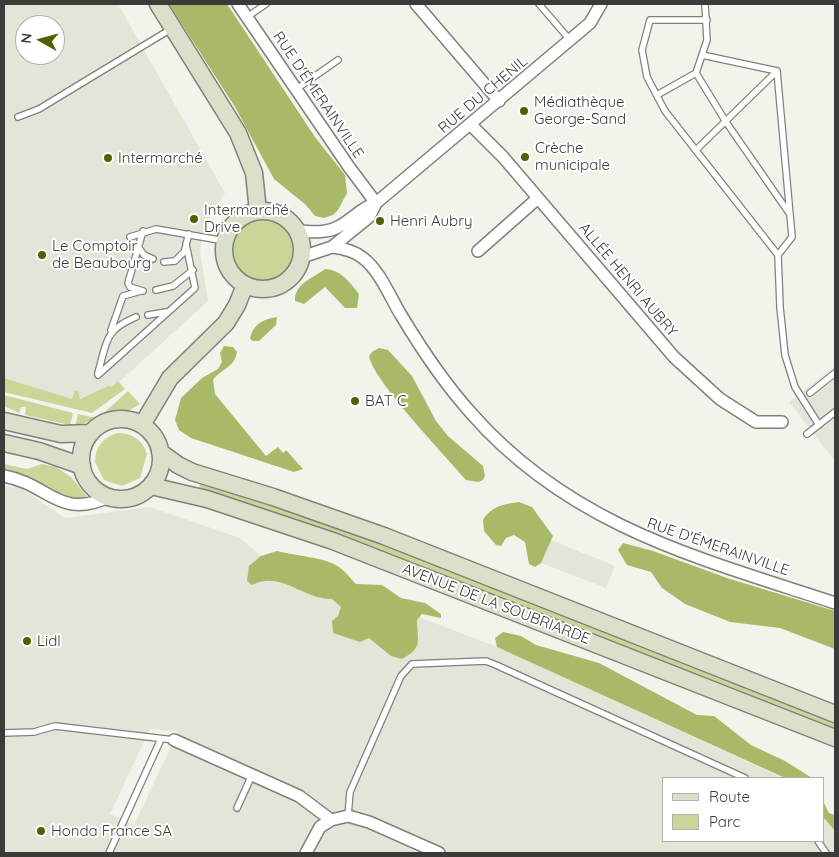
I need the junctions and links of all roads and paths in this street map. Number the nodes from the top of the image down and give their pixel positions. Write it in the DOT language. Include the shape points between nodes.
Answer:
graph roads {
  1 [pos="158,4"];
  2 [pos="238,4"];
  3 [pos="266,4"];
  4 [pos="416,4"];
  5 [pos="539,4"];
  6 [pos="601,4"];
  7 [pos="705,4"];
  8 [pos="247,17"];
  9 [pos="707,20"];
  10 [pos="173,28"];
  11 [pos="570,40"];
  12 [pos="702,55"];
  13 [pos="338,60"];
  14 [pos="777,71"];
  15 [pos="696,73"];
  16 [pos="295,90"];
  17 [pos="657,95"];
  18 [pos="499,101"];
  19 [pos="18,117"];
  20 [pos="726,122"];
  21 [pos="471,125"];
  22 [pos="696,150"];
  23 [pos="538,198"];
  24 [pos="376,203"];
  25 [pos="258,211"];
  26 [pos="790,215"];
  27 [pos="348,227"];
  28 [pos="143,231"];
  29 [pos="297,231"];
  30 [pos="188,234"];
  31 [pos="130,237"];
  32 [pos="225,241"];
  33 [pos="186,244"];
  34 [pos="332,247"];
  35 [pos="138,248"];
  36 [pos="478,251"];
  37 [pos="352,252"];
  38 [pos="778,255"];
  39 [pos="302,257"];
  40 [pos="153,259"];
  41 [pos="164,262"];
  42 [pos="193,270"];
  43 [pos="245,285"];
  44 [pos="156,290"];
  45 [pos="167,312"];
  46 [pos="148,315"];
  47 [pos="136,317"];
  48 [pos="108,339"];
  49 [pos="835,373"];
  50 [pos="810,393"];
  51 [pos="835,412"];
  52 [pos="4,421"];
  53 [pos="782,422"];
  54 [pos="819,424"];
  55 [pos="142,425"];
  56 [pos="91,433"];
  57 [pos="807,434"];
  58 [pos="4,444"];
  59 [pos="160,452"];
  60 [pos="82,466"];
  61 [pos="4,476"];
  62 [pos="151,486"];
  63 [pos="109,497"];
  64 [pos="835,603"];
  65 [pos="835,714"];
  66 [pos="4,733"];
  67 [pos="835,738"];
  68 [pos="161,739"];
  69 [pos="174,740"];
  70 [pos="252,775"];
  71 [pos="743,777"];
  72 [pos="236,808"];
  73 [pos="348,816"];
  74 [pos="331,820"];
  75 [pos="819,842"];
  76 [pos="109,853"];
  77 [pos="306,853"];
  78 [pos="439,853"];
  79 [pos="826,853"];
  1 -- 10 [label="street"];
  2 -- 8 [label="street, RUE D'ÉMERAINVILLE"];
  3 -- 8 [label="lane"];
  4 -- 18 [label="street"];
  5 -- 11 [label="lane"];
  6 -- 11 [label="street, RUE DU CHENIL" via="590,23"];
  7 -- 9 [label="lane"];
  8 -- 16 [label="street, RUE D'ÉMERAINVILLE"];
  9 -- 12 [label="lane" via="707,40"];
  9 -- 17 [label="lane" via="650,20 642,50 647,77"];
  10 -- 19 [label="lane" via="38,110"];
  10 -- 25 [label="street" via="238,133 254,173"];
  11 -- 18 [label="street, RUE DU CHENIL"];
  12 -- 14 [label="lane"];
  12 -- 15 [label="lane"];
  13 -- 16 [label="lane"];
  14 -- 20 [label="lane"];
  14 -- 26 [label="lane"];
  15 -- 17 [label="lane"];
  15 -- 20 [label="lane"];
  16 -- 24 [label="street, RUE D'ÉMERAINVILLE"];
  17 -- 22 [label="lane" via="665,111"];
  18 -- 21 [label="street, RUE DU CHENIL"];
  20 -- 22 [label="lane"];
  20 -- 26 [label="lane"];
  21 -- 23 [label="street, ALLÉE HENRI AUBRY" via="504,157"];
  21 -- 24 [label="street, RUE DU CHENIL"];
  22 -- 38 [label="lane"];
  23 -- 36 [label="street"];
  23 -- 53 [label="street, ALLÉE HENRI AUBRY" via="674,357 720,398 756,422"];
  24 -- 27 [label="street, RUE DU CHENIL" via="363,207"];
  25 -- 29 [label="street" via="280,215"];
  25 -- 32 [label="street" via="237,221"];
  26 -- 38 [label="lane" via="792,238"];
  27 -- 29 [label="street, RUE DU CHENIL"];
  27 -- 34 [label="street, RUE DU CHENIL"];
  27 -- 37 [label="street"];
  28 -- 30 [label="lane" via="169,230"];
  28 -- 31 [label="lane"];
  28 -- 35 [label="lane"];
  29 -- 39 [label="street"];
  30 -- 32 [label="lane"];
  30 -- 33 [label="lane"];
  32 -- 43 [label="street" via="227,266"];
  33 -- 41 [label="lane" via="184,252 175,261"];
  33 -- 42 [label="lane"];
  34 -- 37 [label="street, RUE D'ÉMERAINVILLE"];
  34 -- 39 [label="street, RUE DU CHENIL"];
  35 -- 40 [label="lane"];
  35 -- 48 [label="lane" via="128,283 130,287 143,291 123,296"];
  37 -- 64 [label="street, RUE D'ÉMERAINVILLE" via="370,265 446,385 498,441 542,479 600,516 656,543"];
  38 -- 54 [label="lane" via="785,355 794,387"];
  39 -- 43 [label="street" via="293,276 283,284 264,289"];
  42 -- 44 [label="lane" via="173,286"];
  42 -- 45 [label="lane" via="195,288"];
  43 -- 55 [label="street" via="226,323 170,378"];
  45 -- 46 [label="lane"];
  45 -- 48 [label="lane" via="98,375"];
  47 -- 48 [label="lane" via="114,328"];
  49 -- 50 [label="lane"];
  51 -- 54 [label="lane"];
  52 -- 56 [label="street" via="61,434"];
  54 -- 57 [label="lane"];
  55 -- 56 [label="street" via="120,419 109,421"];
  55 -- 59 [label="street" via="154,436"];
  56 -- 60 [label="street" via="84,443"];
  58 -- 60 [label="street" via="39,451"];
  59 -- 62 [label="street" via="157,476"];
  59 -- 65 [label="street, AVENUE DE LA SOUBRIARDE" via="192,472 384,536"];
  60 -- 63 [label="street" via="94,488"];
  61 -- 63 [label="street" via="33,484 69,505 89,505"];
  62 -- 63 [label="street" via="131,498"];
  62 -- 67 [label="street, AVENUE DE LA SOUBRIARDE" via="207,499 333,541"];
  66 -- 68 [label="lane" via="34,732 55,726"];
  68 -- 69 [label="lane"];
  68 -- 76 [label="lane"];
  69 -- 70 [label="street"];
  70 -- 72 [label="lane"];
  70 -- 74 [label="street" via="299,796"];
  71 -- 73 [label="lane" via="486,661 412,664 402,676 350,792"];
  73 -- 74 [label="street"];
  73 -- 78 [label="street" via="370,822"];
  74 -- 77 [label="street" via="320,827"];
  75 -- 79 [label="lane"];
}
